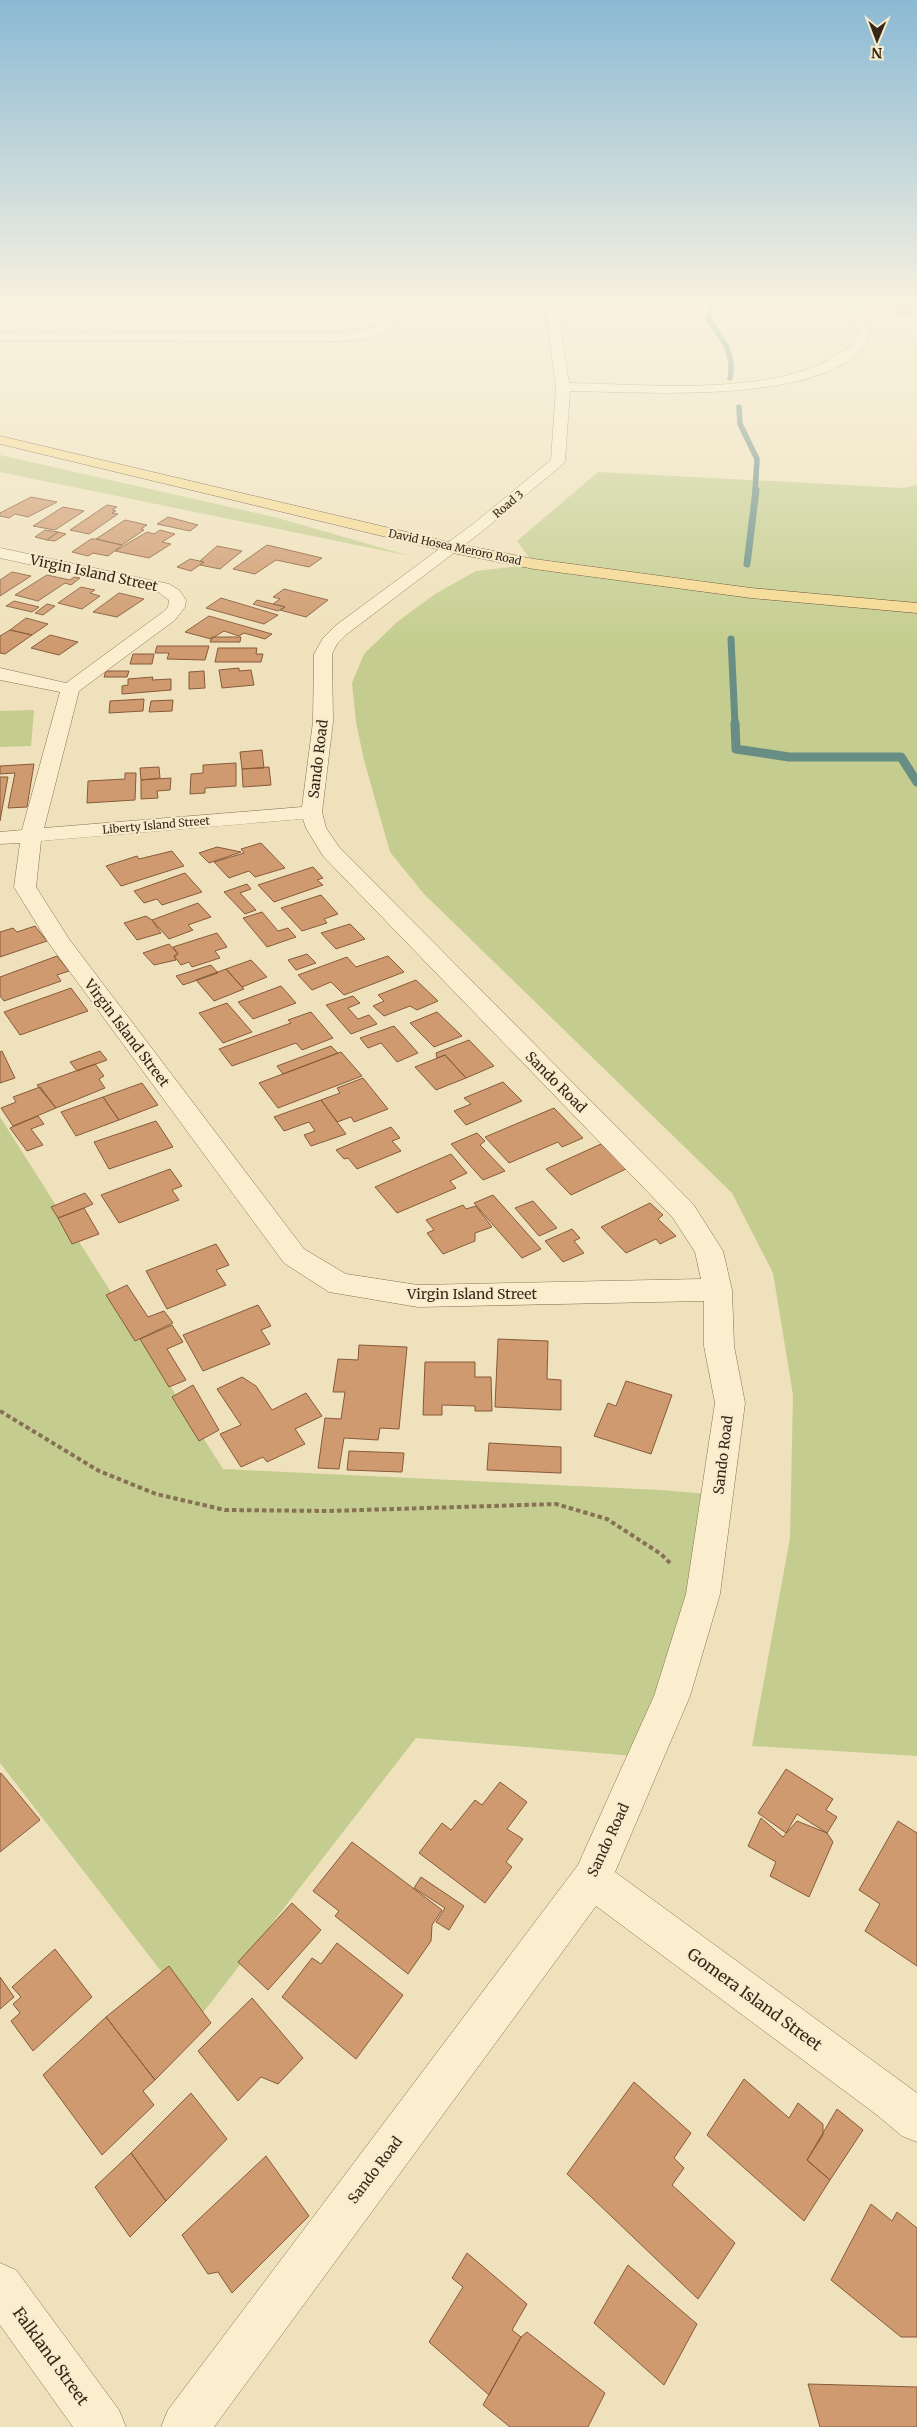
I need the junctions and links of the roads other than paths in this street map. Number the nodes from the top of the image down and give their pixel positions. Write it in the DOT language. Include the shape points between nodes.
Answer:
graph roads {
  1 [pos="561,419"];
  2 [pos="0,440"];
  3 [pos="453,548"];
  4 [pos="0,552"];
  5 [pos="917,608"];
  6 [pos="0,674"];
  7 [pos="70,689"];
  8 [pos="312,812"];
  9 [pos="31,836"];
  10 [pos="0,838"];
  11 [pos="718,1290"];
  12 [pos="592,1878"];
  13 [pos="917,2121"];
  14 [pos="0,2286"];
  15 [pos="102,2427"];
  16 [pos="185,2427"];
  1 -- 3 [label="street, Road 3" via="558,461"];
  2 -- 3 [label="main road, David Hosea Meroro Road"];
  3 -- 5 [label="main road, David Hosea Meroro Road" via="631,579"];
  3 -- 8 [label="street, Sando Road" via="329,642 323,654 323,722"];
  4 -- 7 [label="street, Virgin Island Street" via="163,588 174,594 178,601 178,607 169,616"];
  6 -- 7 [label="street"];
  7 -- 9 [label="street, Virgin Island Street"];
  8 -- 9 [label="street, Liberty Island Street"];
  8 -- 11 [label="street, Sando Road" via="316,828 331,851 683,1211 709,1251"];
  9 -- 10 [label="street, Liberty Island Street"];
  9 -- 11 [label="street, Virgin Island Street" via="25,886 59,942 294,1256 339,1284 418,1296"];
  11 -- 12 [label="street, Sando Road" via="719,1346 730,1403 703,1594 672,1696"];
  12 -- 13 [label="street, Gomera Island Street"];
  12 -- 16 [label="street, Sando Road"];
  14 -- 15 [label="street, Falkland Street"];
}
